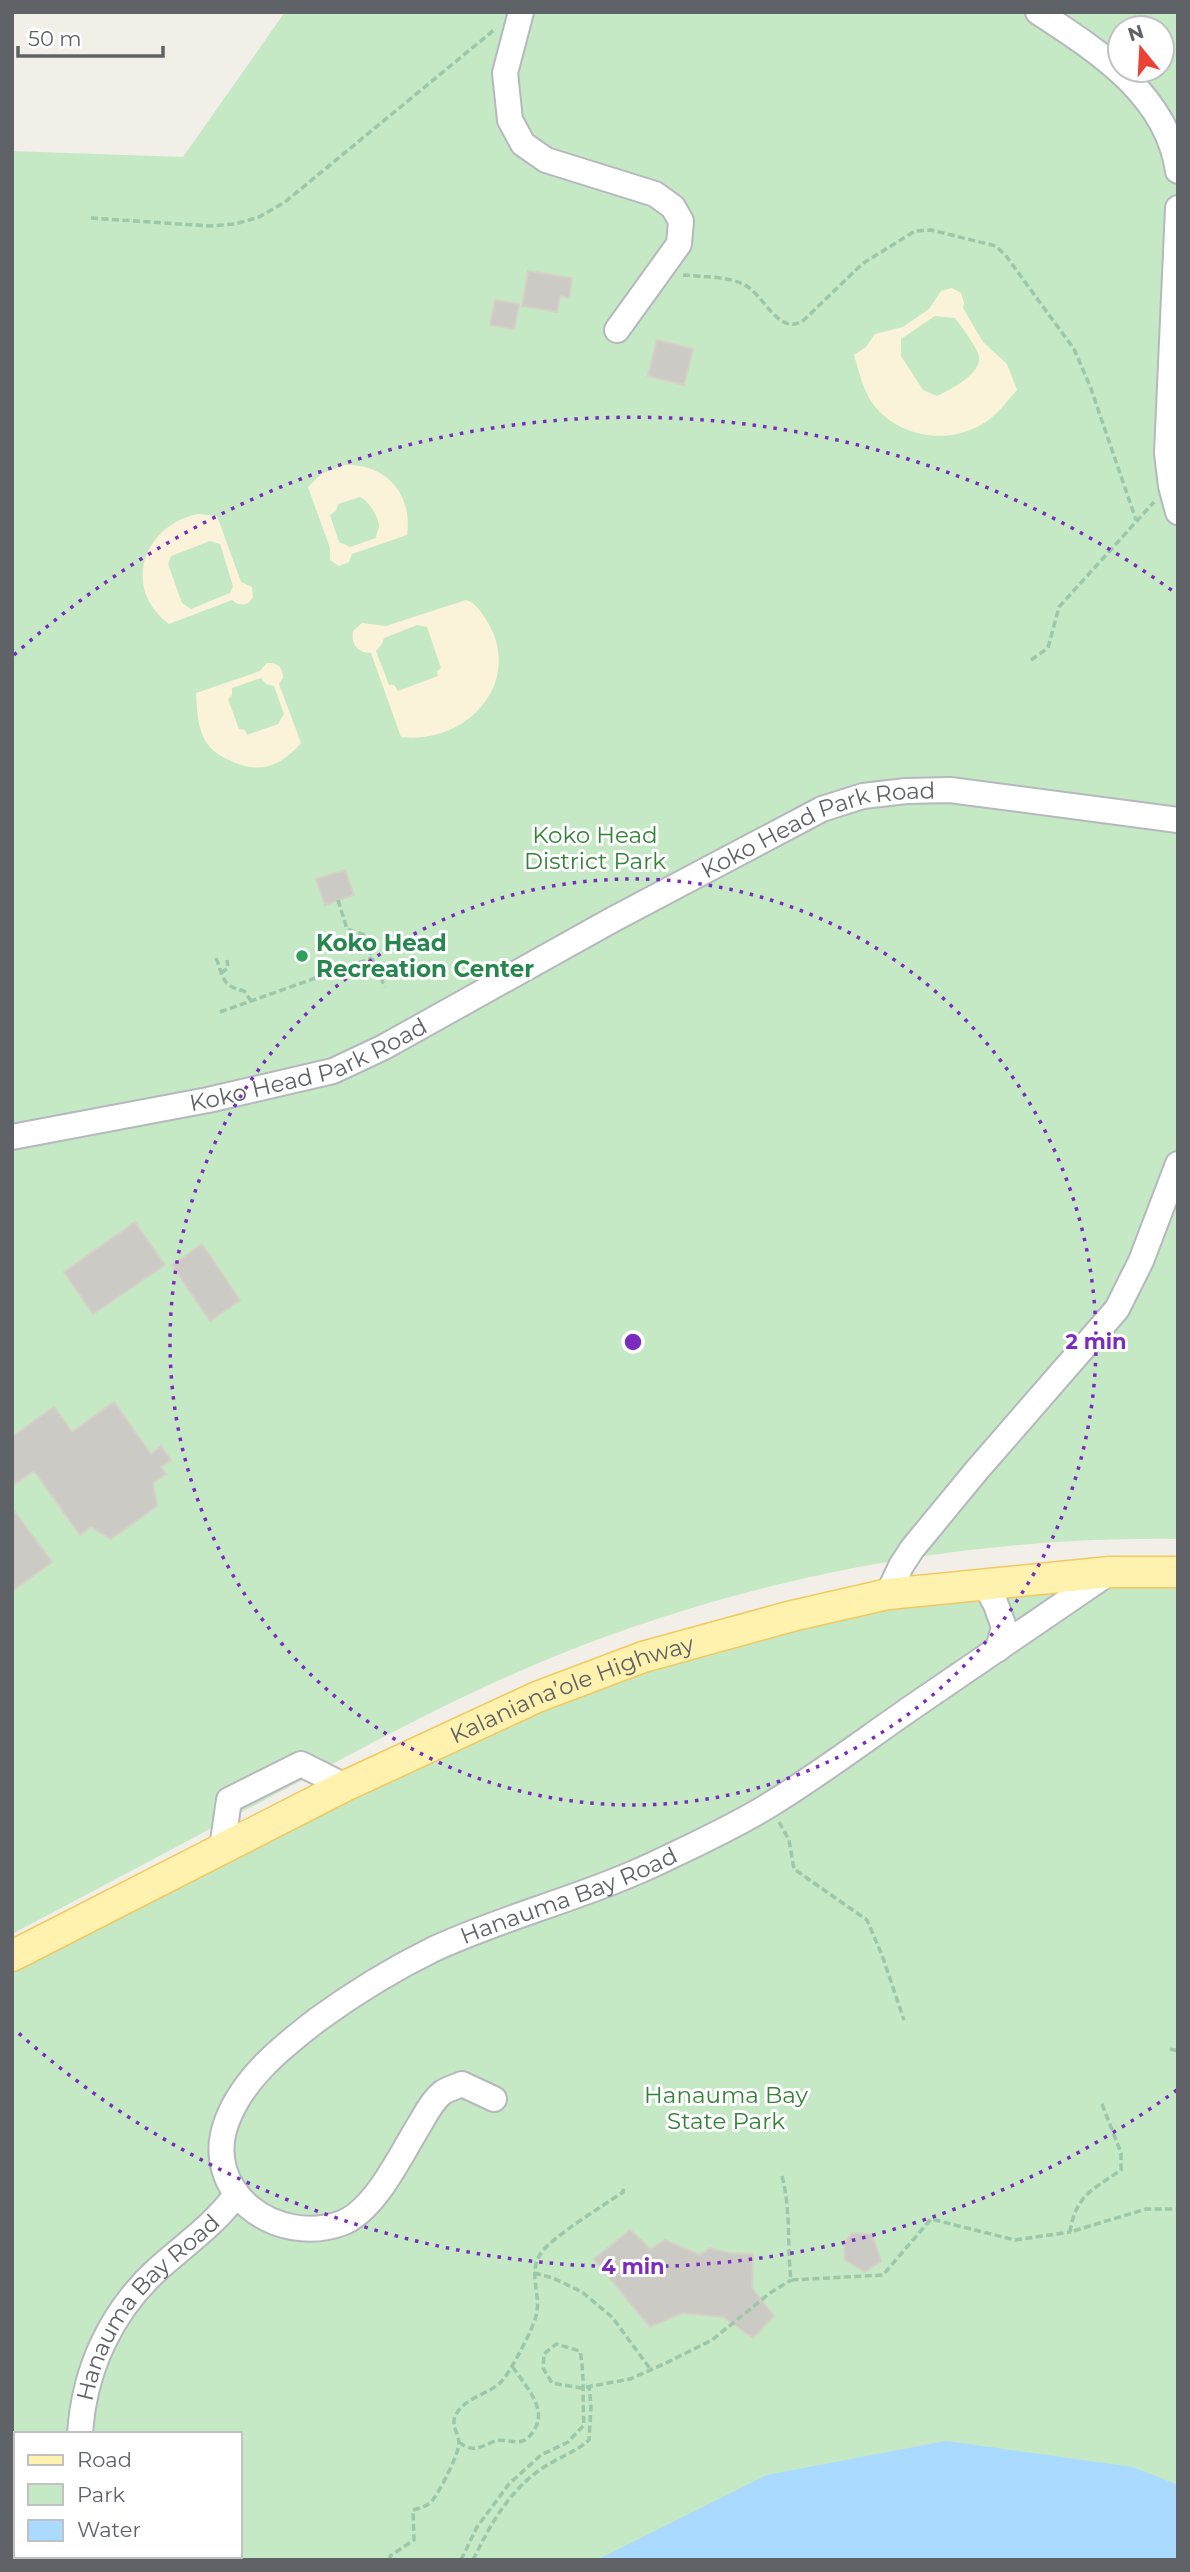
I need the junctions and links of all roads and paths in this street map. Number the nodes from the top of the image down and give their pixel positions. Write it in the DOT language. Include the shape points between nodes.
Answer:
graph roads {
  1 [pos="521,12"];
  2 [pos="1038,12"];
  3 [pos="495,30"];
  4 [pos="1178,171"];
  5 [pos="1178,208"];
  6 [pos="91,218"];
  7 [pos="660,273"];
  8 [pos="617,330"];
  9 [pos="1171,486"];
  10 [pos="1178,512"];
  11 [pos="1136,520"];
  12 [pos="1031,660"];
  13 [pos="1178,820"];
  14 [pos="338,900"];
  15 [pos="216,958"];
  16 [pos="372,958"];
  17 [pos="227,960"];
  18 [pos="221,972"];
  19 [pos="385,988"];
  20 [pos="251,1001"];
  21 [pos="220,1012"];
  22 [pos="12,1138"];
  23 [pos="1178,1164"];
  24 [pos="1110,1573"];
  25 [pos="1178,1573"];
  26 [pos="985,1584"];
  27 [pos="888,1594"];
  28 [pos="998,1649"];
  29 [pos="769,1805"];
  30 [pos="12,1956"];
  31 [pos="904,2020"];
  32 [pos="1170,2049"];
  33 [pos="1178,2051"];
  34 [pos="494,2099"];
  35 [pos="1102,2104"];
  36 [pos="782,2176"];
  37 [pos="624,2185"];
  38 [pos="237,2194"];
  39 [pos="1178,2209"];
  40 [pos="1070,2231"];
  41 [pos="534,2273"];
  42 [pos="791,2280"];
  43 [pos="512,2366"];
  44 [pos="651,2370"];
  45 [pos="589,2386"];
  46 [pos="581,2388"];
  47 [pos="80,2432"];
  48 [pos="459,2442"];
  49 [pos="390,2560"];
  50 [pos="461,2560"];
  51 [pos="473,2560"];
  1 -- 7 [label="lane" via="505,73 510,120 517,135 545,160 666,200 681,221 681,237"];
  2 -- 4 [label="lane" via="1092,47 1130,81 1168,136"];
  3 -- 6 [label="path" via="285,202 259,217 209,226"];
  5 -- 9 [label="lane" via="1167,435"];
  7 -- 8 [label="lane"];
  7 -- 11 [label="path" via="741,283 758,294 781,321 793,325 804,320 862,264 915,231 931,230 996,246 1074,349"];
  9 -- 10 [label="lane"];
  9 -- 11 [label="path"];
  11 -- 12 [label="path" via="1059,607 1048,648"];
  13 -- 22 [label="lane, Koko Head Park Road" via="950,790 863,796 822,809 334,1071"];
  14 -- 16 [label="path" via="347,929 365,935"];
  15 -- 18 [label="path"];
  16 -- 19 [label="path"];
  16 -- 20 [label="path"];
  17 -- 18 [label="path" via="228,968"];
  18 -- 20 [label="path" via="228,986 244,991"];
  20 -- 21 [label="path"];
  23 -- 27 [label="lane" via="1117,1309 912,1549"];
  24 -- 25 [label="main road, Kalaniana’ole Highway"];
  24 -- 26 [label="main road, Kalaniana’ole Highway"];
  24 -- 28 [label="lane, Hanauma Bay Road"];
  26 -- 27 [label="main road, Kalaniana’ole Highway"];
  26 -- 28 [label="lane" via="1003,1627"];
  27 -- 30 [label="main road, Kalaniana’ole Highway" via="643,1657 537,1696 345,1786"];
  28 -- 29 [label="lane, Hanauma Bay Road"];
  29 -- 31 [label="path" via="789,1840 794,1869 867,1920"];
  29 -- 38 [label="lane, Hanauma Bay Road" via="666,1859 436,1948 383,1976 314,2023 250,2080 226,2123 222,2157"];
  32 -- 33 [label="path"];
  34 -- 38 [label="lane, Hanauma Bay Road" via="462,2084 442,2093 384,2183 362,2211 346,2222 316,2228 284,2227 256,2213"];
  35 -- 40 [label="path" via="1121,2153 1121,2170 1084,2196 1073,2211"];
  36 -- 42 [label="path" via="788,2198"];
  37 -- 41 [label="path" via="623,2192 542,2252"];
  38 -- 47 [label="lane, Hanauma Bay Road" via="219,2218 147,2279 117,2316 89,2376"];
  39 -- 40 [label="path" via="1146,2209"];
  40 -- 42 [label="path" via="1015,2240 931,2218 883,2276"];
  41 -- 43 [label="path" via="537,2315"];
  41 -- 44 [label="path" via="582,2292 612,2318"];
  42 -- 44 [label="path" via="712,2340"];
  43 -- 48 [label="path" via="491,2391 455,2415"];
  43 -- 48 [label="path" via="538,2406 538,2424 529,2437 520,2442 497,2440 480,2449"];
  44 -- 45 [label="path"];
  45 -- 46 [label="path"];
  45 -- 51 [label="path" via="589,2440 517,2490 492,2521"];
  46 -- 46 [label="path" via="580,2351 556,2344 544,2354 543,2368 552,2383"];
  46 -- 50 [label="path" via="584,2424 568,2442 541,2455 509,2484 477,2527"];
  48 -- 49 [label="path" via="432,2500 413,2510 414,2540"];
}
